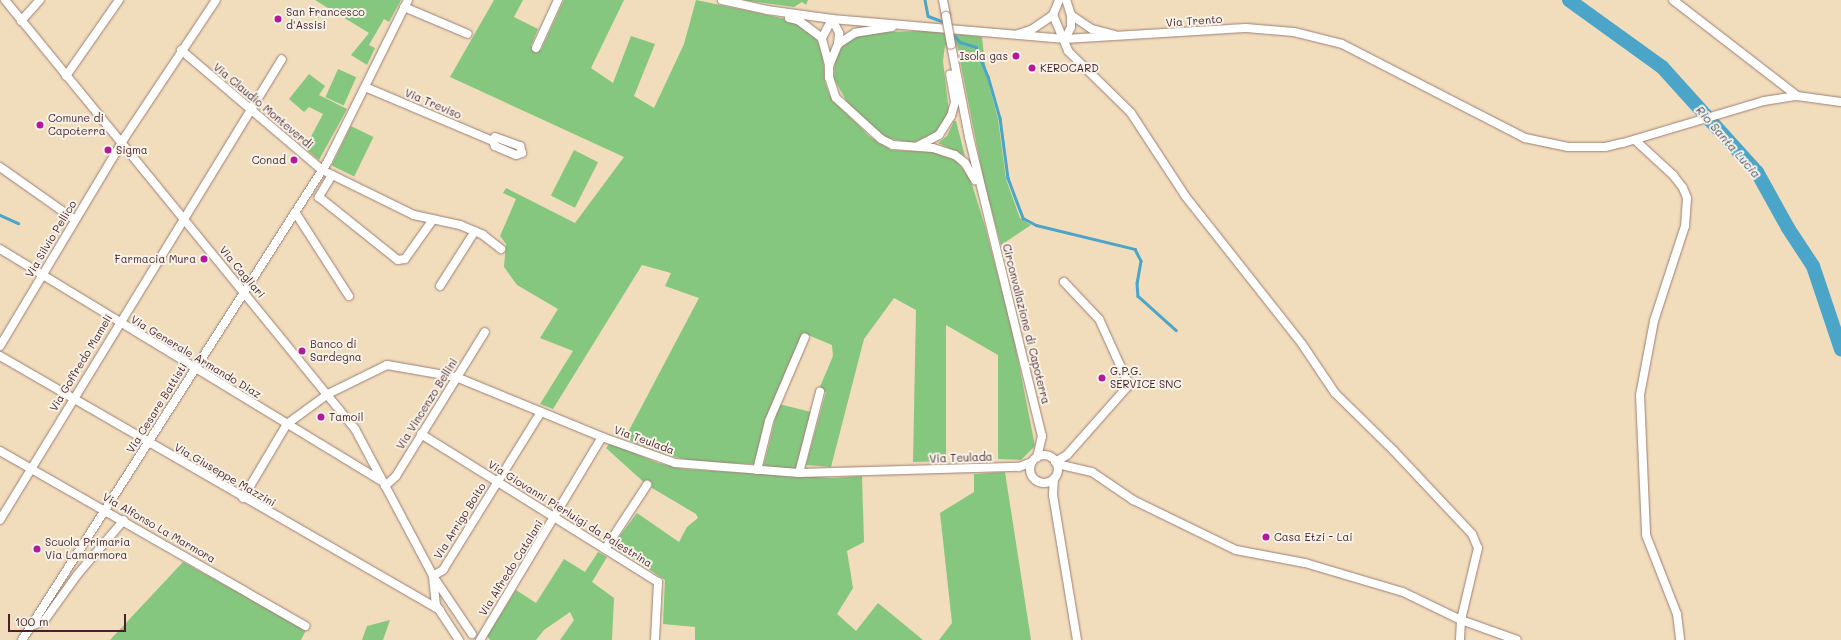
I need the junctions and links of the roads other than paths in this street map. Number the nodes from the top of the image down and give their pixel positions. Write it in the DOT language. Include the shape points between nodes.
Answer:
graph roads {
  1 [pos="5,0"];
  2 [pos="40,0"];
  3 [pos="120,0"];
  4 [pos="216,0"];
  5 [pos="558,0"];
  6 [pos="722,0"];
  7 [pos="943,0"];
  8 [pos="1059,0"];
  9 [pos="1066,0"];
  10 [pos="1673,0"];
  11 [pos="406,3"];
  12 [pos="767,10"];
  13 [pos="1071,15"];
  14 [pos="1053,16"];
  15 [pos="832,19"];
  16 [pos="21,21"];
  17 [pos="902,24"];
  18 [pos="468,34"];
  19 [pos="1014,35"];
  20 [pos="1120,37"];
  21 [pos="822,38"];
  22 [pos="1065,40"];
  23 [pos="838,44"];
  24 [pos="536,48"];
  25 [pos="181,50"];
  26 [pos="282,59"];
  27 [pos="953,60"];
  28 [pos="829,66"];
  29 [pos="66,76"];
  30 [pos="365,87"];
  31 [pos="1797,96"];
  32 [pos="1841,102"];
  33 [pos="250,110"];
  34 [pos="1634,140"];
  35 [pos="493,141"];
  36 [pos="121,143"];
  37 [pos="915,147"];
  38 [pos="0,167"];
  39 [pos="322,170"];
  40 [pos="332,175"];
  41 [pos="295,212"];
  42 [pos="987,213"];
  43 [pos="183,217"];
  44 [pos="75,220"];
  45 [pos="432,221"];
  46 [pos="475,231"];
  47 [pos="0,249"];
  48 [pos="501,249"];
  49 [pos="42,275"];
  50 [pos="1064,282"];
  51 [pos="440,286"];
  52 [pos="243,291"];
  53 [pos="349,296"];
  54 [pos="118,322"];
  55 [pos="485,332"];
  56 [pos="805,337"];
  57 [pos="0,346"];
  58 [pos="0,356"];
  59 [pos="194,369"];
  60 [pos="456,377"];
  61 [pos="820,392"];
  62 [pos="328,394"];
  63 [pos="73,398"];
  64 [pos="541,412"];
  65 [pos="287,424"];
  66 [pos="421,434"];
  67 [pos="1042,436"];
  68 [pos="602,437"];
  69 [pos="149,443"];
  70 [pos="0,451"];
  71 [pos="1035,460"];
  72 [pos="1054,461"];
  73 [pos="1068,466"];
  74 [pos="1019,467"];
  75 [pos="29,469"];
  76 [pos="757,470"];
  77 [pos="799,472"];
  78 [pos="1031,474"];
  79 [pos="1055,477"];
  80 [pos="498,482"];
  81 [pos="1041,483"];
  82 [pos="384,484"];
  83 [pos="647,485"];
  84 [pos="1053,496"];
  85 [pos="243,498"];
  86 [pos="106,510"];
  87 [pos="555,518"];
  88 [pos="0,520"];
  89 [pos="124,520"];
  90 [pos="605,548"];
  91 [pos="433,576"];
  92 [pos="446,594"];
  93 [pos="436,597"];
  94 [pos="50,598"];
  95 [pos="58,604"];
  96 [pos="440,610"];
  97 [pos="1461,620"];
  98 [pos="31,626"];
  99 [pos="305,626"];
  100 [pos="450,626"];
  101 [pos="476,637"];
  102 [pos="22,640"];
  103 [pos="453,640"];
  104 [pos="460,640"];
  105 [pos="655,640"];
  106 [pos="1077,640"];
  107 [pos="1460,640"];
  108 [pos="1517,640"];
  109 [pos="1680,640"];
  1 -- 16 [label="street, Via Cagliari"];
  2 -- 16 [label="street"];
  3 -- 29 [label="street"];
  4 -- 25 [label="street, Via Silvio Pellico"];
  5 -- 24 [label="street"];
  6 -- 12 [label="street, Via Trento"];
  7 -- 27 [label="street, Circonvallazione di Capoterra, bridge"];
  8 -- 14 [label="street"];
  9 -- 13 [label="street"];
  10 -- 31 [label="street"];
  11 -- 18 [label="street"];
  11 -- 30 [label="street"];
  12 -- 15 [label="street, Via Trento"];
  12 -- 21 [label="street" via="773,15 798,20"];
  13 -- 20 [label="street" via="1092,29"];
  13 -- 22 [label="street" via="1071,27"];
  14 -- 19 [label="street" via="1031,30"];
  14 -- 22 [label="street" via="1058,31"];
  15 -- 17 [label="street, Via Trento"];
  15 -- 21 [label="street"];
  15 -- 23 [label="street" via="839,33"];
  16 -- 29 [label="street, Via Cagliari"];
  17 -- 19 [label="street, Via Trento"];
  17 -- 23 [label="street" via="855,33"];
  19 -- 22 [label="street, Via Trento"];
  20 -- 22 [label="street, Via Trento"];
  20 -- 34 [label="street, Via Trento" via="1246,28 1294,32 1342,44 1525,138 1560,146 1590,148"];
  21 -- 28 [label="street"];
  22 -- 97 [label="street" via="1068,51 1130,113 1186,197 1302,344 1335,393 1472,534 1478,548"];
  23 -- 28 [label="street"];
  25 -- 33 [label="street, Via Claudio Monteverdi"];
  25 -- 36 [label="street, Via Silvio Pellico"];
  26 -- 33 [label="street, Via Goffredo Mameli"];
  27 -- 37 [label="street" via="950,72 955,102 951,116 939,135"];
  27 -- 42 [label="street, Circonvallazione di Capoterra"];
  28 -- 37 [label="street" via="832,90 841,105 881,139 893,145"];
  29 -- 36 [label="street, Via Cagliari"];
  30 -- 35 [label="street, Via Treviso"];
  30 -- 39 [label="street"];
  31 -- 32 [label="street, Via Trento" via="1827,98"];
  31 -- 34 [label="street, Via Trento" via="1764,101"];
  33 -- 39 [label="street, Via Claudio Monteverdi"];
  33 -- 43 [label="street, Via Goffredo Mameli"];
  34 -- 109 [label="street" via="1673,176 1687,198 1684,226 1654,321 1640,395 1646,535 1677,614"];
  36 -- 43 [label="street, Via Cagliari"];
  36 -- 44 [label="street, Via Silvio Pellico"];
  37 -- 42 [label="street" via="944,150 965,163 972,172 980,201"];
  38 -- 44 [label="street"];
  39 -- 40 [label="street, Via Claudio Monteverdi"];
  39 -- 41 [label="street, Via Cesare Battisti"];
  40 -- 45 [label="street, Via Claudio Monteverdi" via="414,215"];
  40 -- 45 [label="street" via="319,197 398,260 405,259"];
  41 -- 52 [label="street, Via Cesare Battisti"];
  41 -- 53 [label="street"];
  42 -- 67 [label="street, Circonvallazione di Capoterra"];
  43 -- 52 [label="street, Via Cagliari"];
  43 -- 54 [label="street, Via Goffredo Mameli"];
  44 -- 49 [label="street, Via Silvio Pellico"];
  45 -- 46 [label="street, Via Claudio Monteverdi" via="460,225"];
  46 -- 48 [label="street, Via Claudio Monteverdi"];
  46 -- 51 [label="street"];
  47 -- 49 [label="street, Via Generale Armando Diaz"];
  49 -- 54 [label="street, Via Generale Armando Diaz"];
  49 -- 57 [label="street, Via Silvio Pellico"];
  50 -- 72 [label="street" via="1099,318 1129,385 1067,455"];
  52 -- 59 [label="street, Via Cesare Battisti"];
  52 -- 62 [label="street, Via Cagliari"];
  54 -- 59 [label="street, Via Generale Armando Diaz"];
  54 -- 63 [label="street, Via Goffredo Mameli"];
  55 -- 60 [label="street, Via Vincenzo Bellini"];
  56 -- 76 [label="street" via="769,422"];
  58 -- 63 [label="street, Via Giuseppe Mazzini"];
  59 -- 65 [label="street, Via Generale Armando Diaz"];
  59 -- 69 [label="street, Via Cesare Battisti"];
  60 -- 62 [label="street, Via Teulada" via="387,365"];
  60 -- 64 [label="street, Via Teulada"];
  60 -- 66 [label="street, Via Vincenzo Bellini"];
  61 -- 77 [label="street"];
  62 -- 65 [label="street, Via Teulada"];
  62 -- 82 [label="street, Via Cagliari" via="355,429"];
  63 -- 69 [label="street, Via Giuseppe Mazzini"];
  63 -- 75 [label="street, Via Goffredo Mameli"];
  64 -- 68 [label="street, Via Teulada"];
  64 -- 80 [label="street, Via Arrigo Boito"];
  65 -- 82 [label="street, Via Generale Armando Diaz"];
  65 -- 85 [label="street"];
  66 -- 80 [label="street, Via Giovanni Pierluigi da Palestrina"];
  66 -- 82 [label="street, Via Vincenzo Bellini" via="396,476"];
  67 -- 71 [label="street"];
  67 -- 72 [label="street, Circonvallazione di Capoterra"];
  68 -- 76 [label="street, Via Teulada" via="675,463"];
  68 -- 87 [label="street, Via Alfredo Catalani"];
  69 -- 85 [label="street, Via Giuseppe Mazzini"];
  69 -- 86 [label="street, Via Cesare Battisti"];
  70 -- 75 [label="street, Via Alfonso La Marmora"];
  71 -- 72 [label="street"];
  71 -- 74 [label="street"];
  71 -- 78 [label="street"];
  72 -- 73 [label="street"];
  72 -- 79 [label="street"];
  73 -- 79 [label="street"];
  73 -- 97 [label="street" via="1092,472 1133,500 1236,550 1306,563 1403,592"];
  74 -- 77 [label="street, Via Teulada"];
  74 -- 78 [label="street"];
  75 -- 86 [label="street, Via Alfonso La Marmora"];
  75 -- 88 [label="street, Via Goffredo Mameli"];
  76 -- 77 [label="street, Via Teulada"];
  78 -- 81 [label="street"];
  79 -- 81 [label="street"];
  79 -- 84 [label="street"];
  80 -- 87 [label="street, Via Giovanni Pierluigi da Palestrina"];
  80 -- 91 [label="street, Via Arrigo Boito" via="443,570"];
  81 -- 84 [label="street"];
  82 -- 91 [label="street, Via Cagliari"];
  83 -- 90 [label="street"];
  84 -- 106 [label="street"];
  85 -- 96 [label="street, Via Giuseppe Mazzini"];
  86 -- 89 [label="street, Via Alfonso La Marmora"];
  86 -- 94 [label="street, Via Cesare Battisti"];
  87 -- 90 [label="street, Via Giovanni Pierluigi da Palestrina"];
  87 -- 101 [label="street, Via Alfredo Catalani" via="487,628"];
  89 -- 95 [label="street, Via Cesare Battisti" via="77,575"];
  89 -- 99 [label="street, Via Alfonso La Marmora"];
  90 -- 105 [label="street, Via Giovanni Pierluigi da Palestrina" via="658,582"];
  91 -- 92 [label="street, Via Cagliari"];
  91 -- 93 [label="street, Via Cagliari"];
  92 -- 93 [label="street" via="441,593"];
  92 -- 101 [label="street, Via Cagliari"];
  93 -- 96 [label="street, Via Cagliari" via="436,605"];
  94 -- 95 [label="street"];
  94 -- 98 [label="street, Via Cesare Battisti"];
  95 -- 98 [label="street, Via Cesare Battisti" via="44,621"];
  96 -- 100 [label="street, Via Cagliari"];
  97 -- 107 [label="street"];
  97 -- 108 [label="street"];
  98 -- 102 [label="street, Via Cesare Battisti"];
  100 -- 103 [label="street"];
  100 -- 104 [label="street, Via Cagliari"];
  101 -- 104 [label="street" via="466,634"];
}
